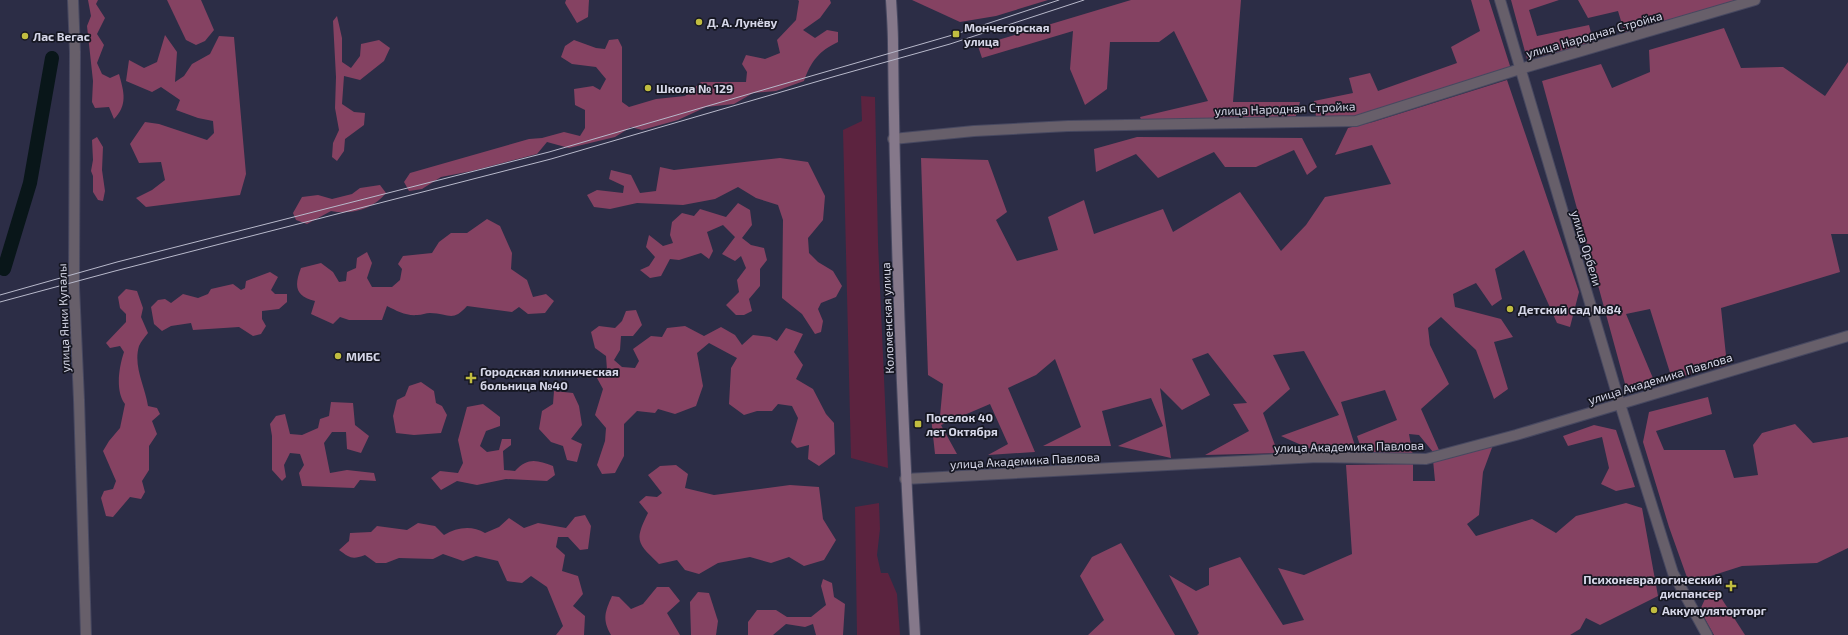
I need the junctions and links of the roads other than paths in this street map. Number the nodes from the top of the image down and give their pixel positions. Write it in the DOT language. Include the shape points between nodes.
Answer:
graph roads {
  1 [pos="73,0"];
  2 [pos="891,0"];
  3 [pos="1500,0"];
  4 [pos="1756,0"];
  5 [pos="1520,69"];
  6 [pos="894,139"];
  7 [pos="1848,336"];
  8 [pos="1620,404"];
  9 [pos="905,479"];
  10 [pos="86,635"];
  11 [pos="915,635"];
  12 [pos="1707,635"];
  1 -- 10 [label="street, улица Янки Купалы" via="74,287"];
  2 -- 6 [label="main road, Коломенская улица"];
  3 -- 5 [label="street, улица Орбели"];
  4 -- 5 [label="street, улица Народная Стройка"];
  5 -- 6 [label="street, улица Народная Стройка" via="1356,121 1060,126 974,130"];
  5 -- 8 [label="street, улица Орбели"];
  6 -- 9 [label="main road, Коломенская улица"];
  7 -- 8 [label="street, улица Академика Павлова"];
  8 -- 9 [label="street, улица Академика Павлова" via="1426,458 1318,457"];
  8 -- 12 [label="street, улица Орбели" via="1673,573"];
  9 -- 11 [label="main road, Коломенская улица"];
}
